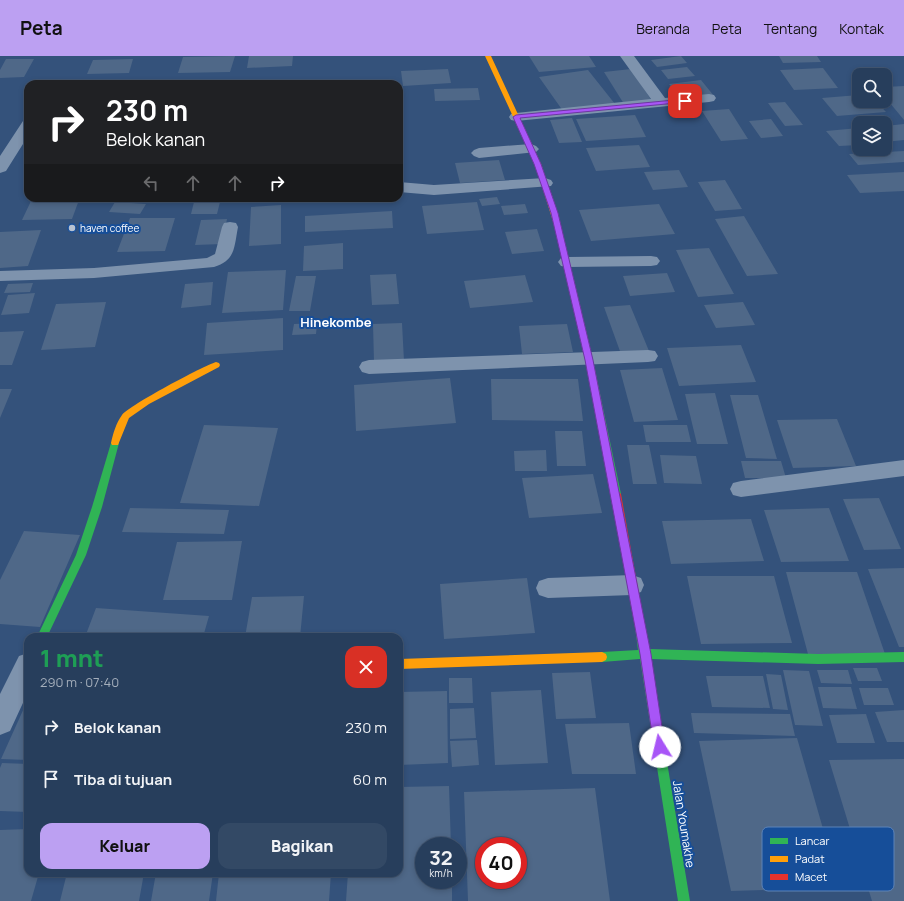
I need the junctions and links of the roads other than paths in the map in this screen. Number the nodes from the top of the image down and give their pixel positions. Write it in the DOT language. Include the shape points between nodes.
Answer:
graph roads {
  1 [pos="488,56"];
  2 [pos="627,56"];
  3 [pos="710,98"];
  4 [pos="661,103"];
  5 [pos="516,117"];
  6 [pos="24,133"];
  7 [pos="531,149"];
  8 [pos="479,153"];
  9 [pos="0,168"];
  10 [pos="545,183"];
  11 [pos="403,187"];
  12 [pos="230,226"];
  13 [pos="651,261"];
  14 [pos="567,262"];
  15 [pos="0,276"];
  16 [pos="648,356"];
  17 [pos="589,360"];
  18 [pos="216,365"];
  19 [pos="369,367"];
  20 [pos="904,468"];
  21 [pos="741,489"];
  22 [pos="632,585"];
  23 [pos="548,588"];
  24 [pos="44,633"];
  25 [pos="645,654"];
  26 [pos="904,657"];
  27 [pos="403,664"];
  28 [pos="24,672"];
  29 [pos="0,722"];
  30 [pos="684,901"];
  1 -- 5 [label="street, Jalan Youmakhe"];
  2 -- 4 [label="street"];
  3 -- 4 [label="street"];
  4 -- 5 [label="street"];
  5 -- 7 [label="street, Jalan Youmakhe"];
  6 -- 9 [label="street"];
  7 -- 8 [label="street"];
  7 -- 10 [label="street, Jalan Youmakhe"];
  10 -- 11 [label="street" via="434,190"];
  10 -- 14 [label="street, Jalan Youmakhe"];
  12 -- 15 [label="street" via="223,256 208,263"];
  13 -- 14 [label="street"];
  14 -- 17 [label="street, Jalan Youmakhe"];
  16 -- 17 [label="street"];
  17 -- 19 [label="street"];
  17 -- 22 [label="street, Jalan Youmakhe"];
  18 -- 24 [label="street" via="146,402 126,416 118,432 81,554"];
  20 -- 21 [label="street"];
  22 -- 23 [label="street"];
  22 -- 25 [label="street, Jalan Youmakhe"];
  25 -- 26 [label="street" via="818,659"];
  25 -- 27 [label="street"];
  25 -- 30 [label="street, Jalan Youmakhe"];
  28 -- 29 [label="street"];
}
